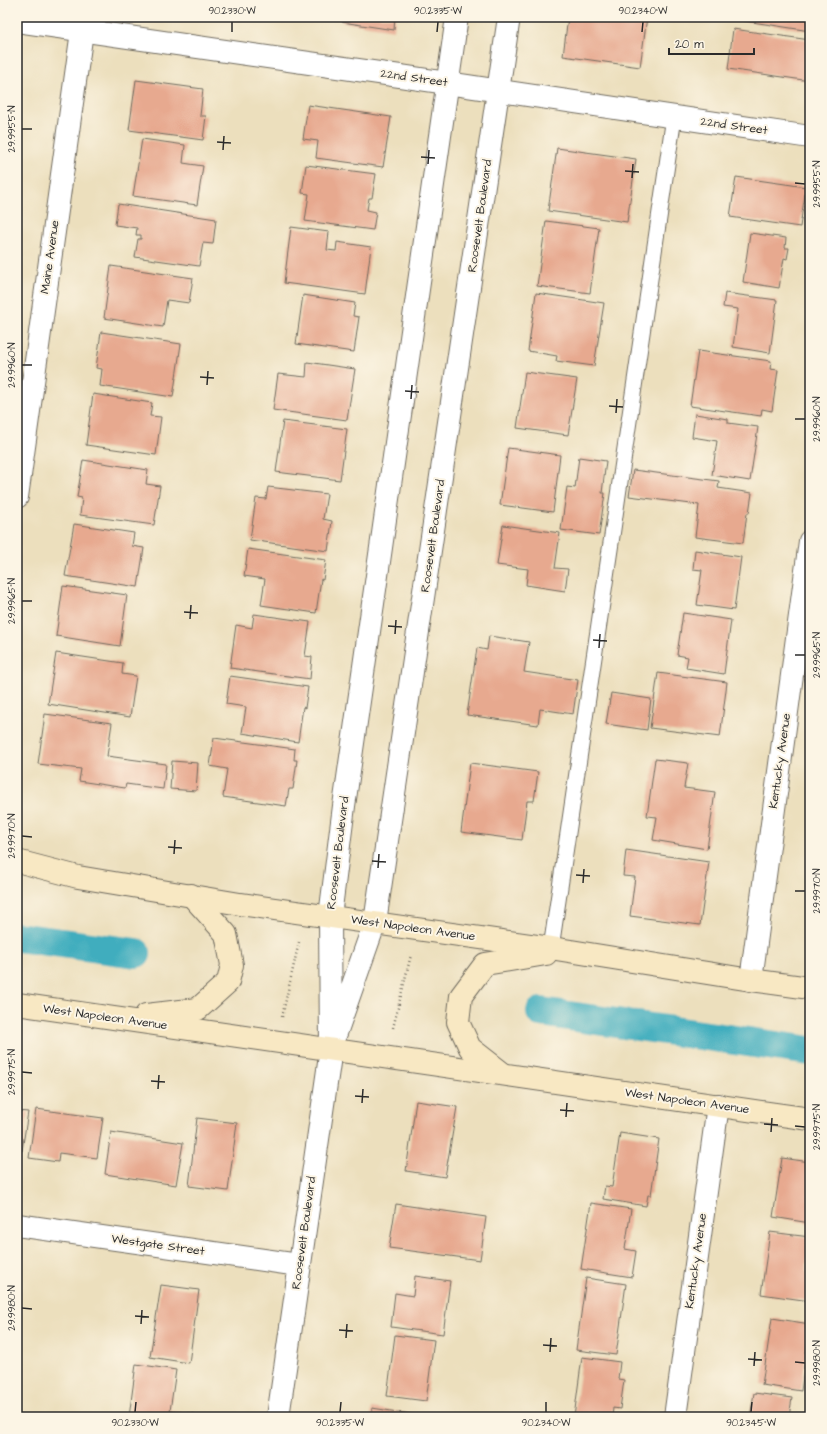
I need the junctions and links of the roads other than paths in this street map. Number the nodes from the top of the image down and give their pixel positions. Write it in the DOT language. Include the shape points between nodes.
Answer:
graph roads {
  1 [pos="457,17"];
  2 [pos="509,17"];
  3 [pos="17,21"];
  4 [pos="83,24"];
  5 [pos="448,83"];
  6 [pos="499,91"];
  7 [pos="674,117"];
  8 [pos="810,137"];
  9 [pos="17,497"];
  10 [pos="810,541"];
  11 [pos="17,862"];
  12 [pos="191,896"];
  13 [pos="330,916"];
  14 [pos="375,922"];
  15 [pos="560,949"];
  16 [pos="751,980"];
  17 [pos="810,988"];
  18 [pos="17,1004"];
  19 [pos="119,1019"];
  20 [pos="331,1049"];
  21 [pos="503,1074"];
  22 [pos="718,1105"];
  23 [pos="810,1119"];
  24 [pos="17,1225"];
  25 [pos="299,1265"];
  26 [pos="278,1417"];
  27 [pos="675,1417"];
  1 -- 5 [label="street, Roosevelt Boulevard"];
  2 -- 6 [label="street, Roosevelt Boulevard"];
  3 -- 4 [label="street, 22nd Street"];
  4 -- 5 [label="street, 22nd Street"];
  4 -- 9 [label="street, Maine Avenue"];
  5 -- 6 [label="street, 22nd Street"];
  5 -- 13 [label="street, Roosevelt Boulevard"];
  6 -- 7 [label="street, 22nd Street"];
  6 -- 14 [label="street, Roosevelt Boulevard"];
  7 -- 8 [label="street, 22nd Street"];
  7 -- 15 [label="lane"];
  10 -- 16 [label="street, Kentucky Avenue"];
  11 -- 12 [label="main road, West Napoleon Avenue" via="78,877"];
  12 -- 13 [label="main road, West Napoleon Avenue"];
  12 -- 19 [label="main road" via="226,934 232,965 228,982 198,1009"];
  13 -- 14 [label="main road, West Napoleon Avenue"];
  13 -- 20 [label="street, Roosevelt Boulevard"];
  14 -- 15 [label="main road, West Napoleon Avenue"];
  14 -- 20 [label="street, Roosevelt Boulevard"];
  15 -- 16 [label="main road, West Napoleon Avenue"];
  15 -- 21 [label="main road" via="485,964 461,996 458,1022 470,1048"];
  16 -- 17 [label="main road, West Napoleon Avenue"];
  18 -- 19 [label="main road, West Napoleon Avenue"];
  19 -- 20 [label="main road, West Napoleon Avenue"];
  20 -- 21 [label="main road, West Napoleon Avenue"];
  20 -- 25 [label="street, Roosevelt Boulevard"];
  21 -- 22 [label="main road, West Napoleon Avenue"];
  22 -- 23 [label="main road, West Napoleon Avenue"];
  22 -- 27 [label="street, Kentucky Avenue"];
  24 -- 25 [label="street, Westgate Street"];
  25 -- 26 [label="street, Roosevelt Boulevard"];
}
